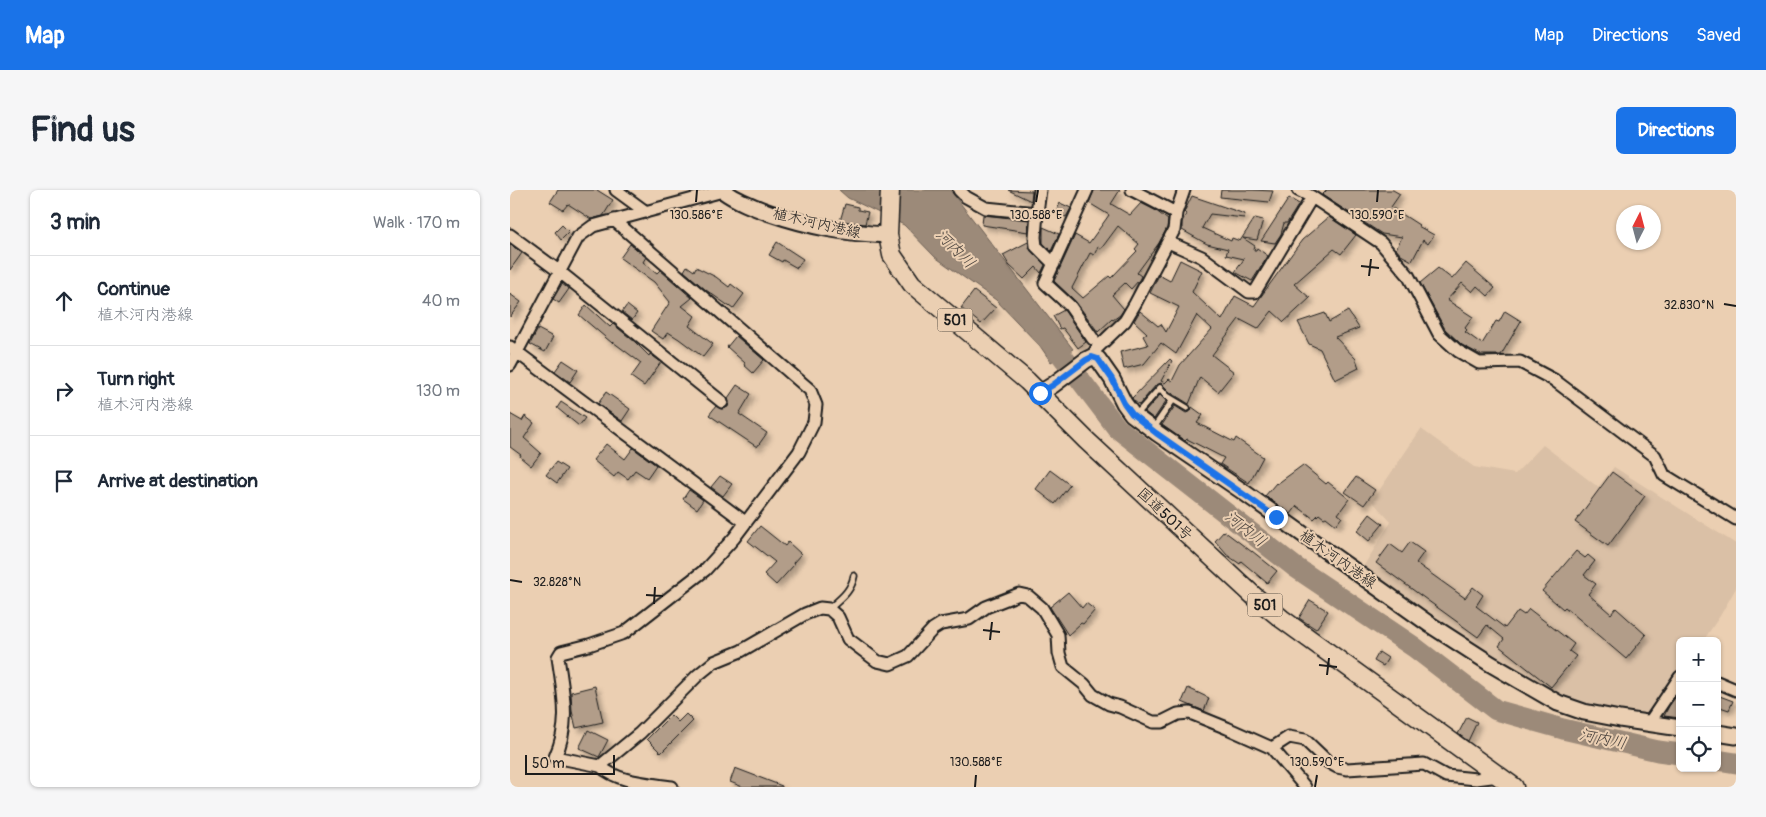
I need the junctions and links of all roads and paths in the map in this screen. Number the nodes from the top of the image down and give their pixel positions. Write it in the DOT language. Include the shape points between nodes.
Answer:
graph roads {
  1 [pos="616,190"];
  2 [pos="722,190"];
  3 [pos="890,190"];
  4 [pos="959,190"];
  5 [pos="1040,190"];
  6 [pos="1087,190"];
  7 [pos="1132,190"];
  8 [pos="1184,190"];
  9 [pos="1298,190"];
  10 [pos="1312,198"];
  11 [pos="646,212"];
  12 [pos="1037,213"];
  13 [pos="1176,213"];
  14 [pos="614,220"];
  15 [pos="889,228"];
  16 [pos="510,235"];
  17 [pos="1168,242"];
  18 [pos="1054,264"];
  19 [pos="560,272"];
  20 [pos="1093,339"];
  21 [pos="514,349"];
  22 [pos="1089,358"];
  23 [pos="510,365"];
  24 [pos="1046,389"];
  25 [pos="1173,400"];
  26 [pos="722,402"];
  27 [pos="1187,408"];
  28 [pos="1135,416"];
  29 [pos="1152,430"];
  30 [pos="1736,519"];
  31 [pos="745,522"];
  32 [pos="854,576"];
  33 [pos="829,609"];
  34 [pos="1677,682"];
  35 [pos="1721,684"];
  36 [pos="1736,690"];
  37 [pos="1649,723"];
  38 [pos="1676,727"];
  39 [pos="1721,734"];
  40 [pos="1736,736"];
  41 [pos="1272,748"];
  42 [pos="600,766"];
  43 [pos="1499,776"];
  44 [pos="672,787"];
  45 [pos="1304,787"];
  46 [pos="1514,787"];
  1 -- 11 [label="street"];
  2 -- 11 [label="street"];
  2 -- 15 [label="main road, 植木河内港線" via="746,205 791,220 848,233"];
  3 -- 15 [label="highway, 国道501号 / 501"];
  4 -- 12 [label="street" via="986,208"];
  5 -- 12 [label="street"];
  6 -- 18 [label="street"];
  7 -- 13 [label="street"];
  8 -- 13 [label="street"];
  9 -- 10 [label="street"];
  10 -- 17 [label="street" via="1255,292 1249,292 1202,257"];
  10 -- 30 [label="street" via="1381,243 1408,275 1439,334 1458,350 1479,363 1520,362 1554,380 1655,456 1664,475"];
  11 -- 14 [label="street"];
  12 -- 18 [label="street" via="1036,246"];
  13 -- 17 [label="street" via="1174,230"];
  14 -- 19 [label="street" via="594,226 578,237"];
  14 -- 31 [label="street" via="810,390 816,406 814,422 799,452"];
  15 -- 24 [label="highway, 国道501号 / 501" via="892,255 912,284"];
  16 -- 19 [label="street"];
  17 -- 22 [label="street" via="1124,321"];
  18 -- 20 [label="street" via="1047,286 1070,306"];
  19 -- 21 [label="street"];
  19 -- 26 [label="street"];
  21 -- 23 [label="street"];
  21 -- 31 [label="street"];
  22 -- 24 [label="main road"];
  22 -- 28 [label="main road, 植木河内港線" via="1098,359"];
  24 -- 43 [label="highway, 国道501号 / 501" via="1086,440 1255,597"];
  25 -- 27 [label="lane"];
  25 -- 28 [label="lane" via="1160,388"];
  25 -- 29 [label="lane"];
  28 -- 29 [label="main road, 植木河内港線"];
  29 -- 37 [label="main road, 植木河内港線" via="1491,664 1558,703 1584,712"];
  31 -- 42 [label="street" via="705,570 624,633 561,652 558,658 566,719 563,741 555,758"];
  32 -- 33 [label="lane" via="846,594"];
  33 -- 41 [label="street" via="838,617 848,639 877,660 890,664 908,656 941,624 969,619 1019,594 1028,596 1042,608 1058,635 1063,667 1093,695 1153,722 1190,713"];
  33 -- 42 [label="street" via="820,608 805,614 741,651 714,662 640,733"];
  34 -- 37 [label="street"];
  35 -- 36 [label="street"];
  37 -- 38 [label="main road, 植木河内港線"];
  39 -- 40 [label="main road"];
  41 -- 43 [label="street" via="1289,736 1305,740 1328,762 1347,769 1424,764 1446,776 1476,779"];
  41 -- 45 [label="street"];
  42 -- 44 [label="street" via="617,777"];
  43 -- 46 [label="highway, 国道501号 / 501"];
}
